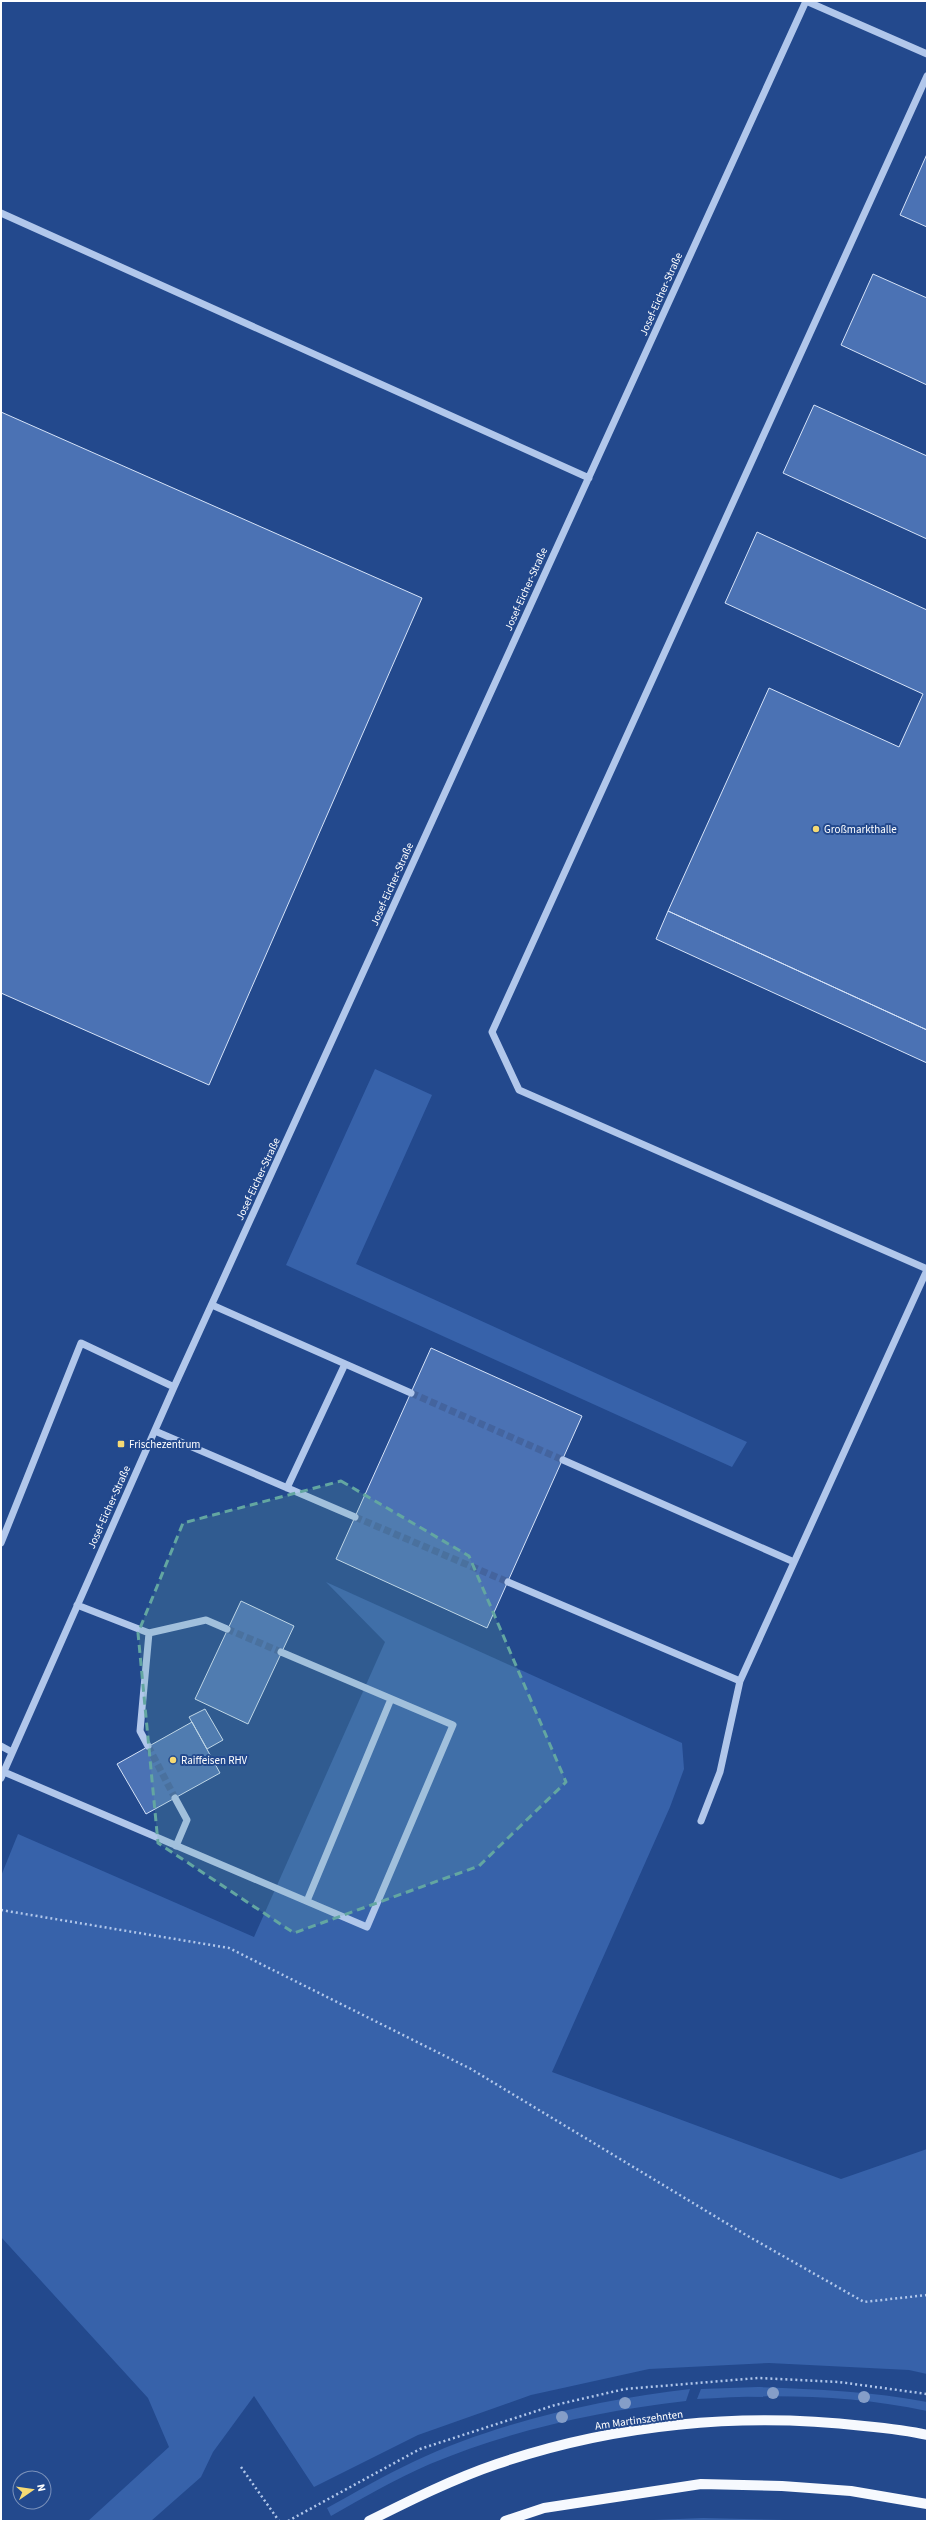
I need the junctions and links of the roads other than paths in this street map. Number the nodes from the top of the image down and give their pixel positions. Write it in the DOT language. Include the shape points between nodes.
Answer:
graph roads {
  1 [pos="806,1"];
  2 [pos="927,54"];
  3 [pos="927,76"];
  4 [pos="1,213"];
  5 [pos="589,478"];
  6 [pos="927,1270"];
  7 [pos="212,1305"];
  8 [pos="345,1364"];
  9 [pos="174,1387"];
  10 [pos="411,1393"];
  11 [pos="155,1432"];
  12 [pos="563,1460"];
  13 [pos="287,1488"];
  14 [pos="355,1517"];
  15 [pos="1,1543"];
  16 [pos="794,1562"];
  17 [pos="508,1582"];
  18 [pos="77,1605"];
  19 [pos="227,1629"];
  20 [pos="149,1633"];
  21 [pos="281,1652"];
  22 [pos="740,1681"];
  23 [pos="391,1699"];
  24 [pos="1,1746"];
  25 [pos="148,1746"];
  26 [pos="12,1752"];
  27 [pos="2,1775"];
  28 [pos="175,1798"];
  29 [pos="701,1821"];
  30 [pos="176,1846"];
  31 [pos="307,1901"];
  32 [pos="927,2435"];
  33 [pos="927,2504"];
  34 [pos="369,2521"];
  35 [pos="505,2521"];
  1 -- 2 [label="street"];
  1 -- 5 [label="street, Josef-Eicher-Straße"];
  3 -- 6 [label="street" via="492,1032 519,1090"];
  4 -- 5 [label="street"];
  5 -- 7 [label="street, Josef-Eicher-Straße"];
  6 -- 16 [label="street"];
  7 -- 8 [label="street"];
  7 -- 9 [label="street, Josef-Eicher-Straße"];
  8 -- 10 [label="street"];
  8 -- 13 [label="street"];
  9 -- 11 [label="street, Josef-Eicher-Straße"];
  9 -- 15 [label="street" via="81,1343"];
  11 -- 13 [label="street"];
  11 -- 18 [label="street, Josef-Eicher-Straße"];
  12 -- 16 [label="street"];
  13 -- 14 [label="street"];
  16 -- 22 [label="street"];
  17 -- 22 [label="street"];
  18 -- 20 [label="street"];
  18 -- 26 [label="street, Josef-Eicher-Straße"];
  19 -- 20 [label="street" via="206,1620"];
  20 -- 25 [label="street" via="140,1731"];
  21 -- 23 [label="street"];
  22 -- 29 [label="street" via="720,1772"];
  23 -- 31 [label="street"];
  23 -- 31 [label="street" via="453,1725 367,1927"];
  24 -- 26 [label="street"];
  26 -- 27 [label="street, Josef-Eicher-Straße"];
  27 -- 30 [label="street"];
  28 -- 30 [label="street" via="187,1820"];
  30 -- 31 [label="street"];
  32 -- 34 [label="main road, Am Martinszehnten" via="824,2421 760,2419 645,2429 566,2444 496,2465 425,2494"];
  33 -- 35 [label="main road" via="851,2491 702,2484 544,2508"];
}
